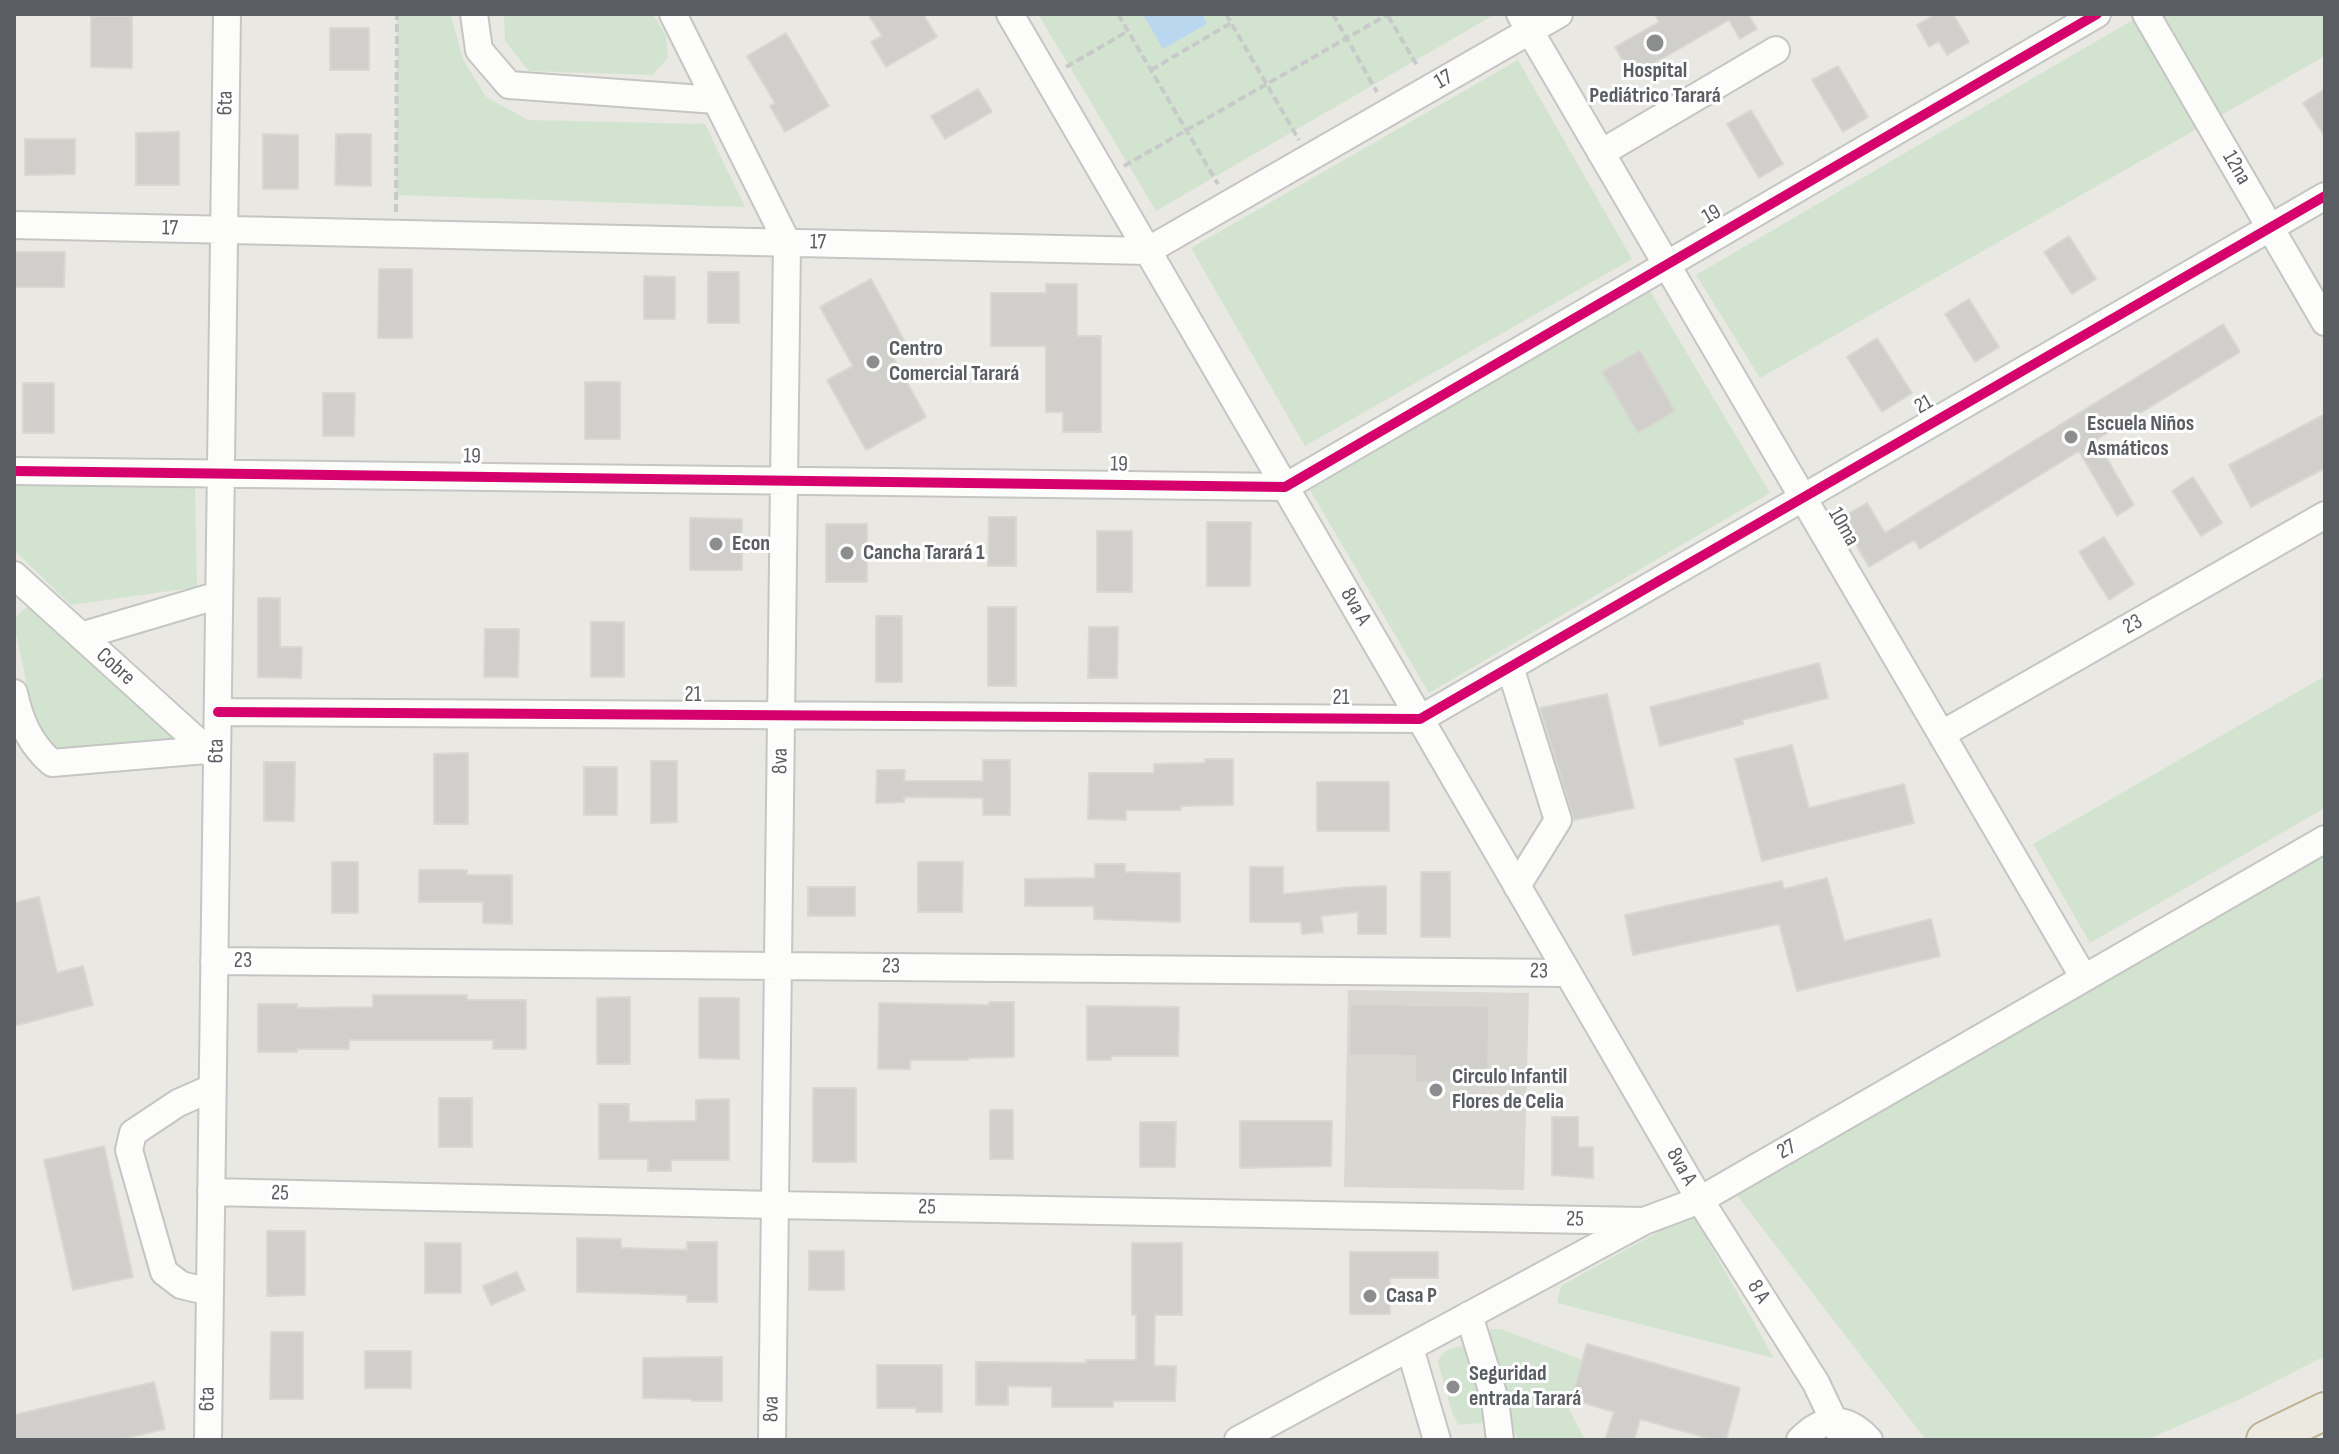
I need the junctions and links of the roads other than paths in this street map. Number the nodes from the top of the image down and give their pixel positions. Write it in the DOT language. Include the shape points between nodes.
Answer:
graph roads {
  1 [pos="227,14"];
  2 [pos="474,14"];
  3 [pos="673,14"];
  4 [pos="1010,14"];
  5 [pos="1559,14"];
  6 [pos="2097,14"];
  7 [pos="2146,14"];
  8 [pos="1525,22"];
  9 [pos="1776,50"];
  10 [pos="716,100"];
  11 [pos="1601,153"];
  12 [pos="2325,196"];
  13 [pos="14,225"];
  14 [pos="2270,228"];
  15 [pos="224,230"];
  16 [pos="787,242"];
  17 [pos="1147,251"];
  18 [pos="1667,265"];
  19 [pos="2325,322"];
  20 [pos="14,471"];
  21 [pos="221,474"];
  22 [pos="784,481"];
  23 [pos="1285,487"];
  24 [pos="1803,498"];
  25 [pos="2325,515"];
  26 [pos="16,582"];
  27 [pos="219,595"];
  28 [pos="81,636"];
  29 [pos="1510,667"];
  30 [pos="14,693"];
  31 [pos="218,712"];
  32 [pos="781,715"];
  33 [pos="1420,719"];
  34 [pos="1942,734"];
  35 [pos="212,755"];
  36 [pos="2325,839"];
  37 [pos="1517,886"];
  38 [pos="214,961"];
  39 [pos="778,966"];
  40 [pos="1567,973"];
  41 [pos="2084,978"];
  42 [pos="212,1088"];
  43 [pos="211,1192"];
  44 [pos="1700,1200"];
  45 [pos="775,1205"];
  46 [pos="1644,1221"];
  47 [pos="210,1292"];
  48 [pos="1469,1315"];
  49 [pos="1410,1348"];
  50 [pos="2325,1411"];
  51 [pos="1839,1430"];
  52 [pos="208,1440"];
  53 [pos="772,1440"];
  54 [pos="1238,1440"];
  55 [pos="1437,1440"];
  56 [pos="1500,1440"];
  57 [pos="1800,1440"];
  58 [pos="1869,1440"];
  59 [pos="2265,1440"];
  1 -- 15 [label="street, 6ta"];
  2 -- 10 [label="street" via="479,50 509,85"];
  3 -- 10 [label="street, 8va"];
  4 -- 17 [label="street, 8va A"];
  5 -- 8 [label="street, 17"];
  6 -- 18 [label="street, 19"];
  7 -- 14 [label="street, 12na"];
  8 -- 11 [label="street, 10ma"];
  8 -- 17 [label="street, 17" via="1430,88"];
  9 -- 11 [label="street"];
  10 -- 16 [label="street, 8va"];
  11 -- 18 [label="street, 10ma"];
  12 -- 14 [label="street, 21"];
  13 -- 15 [label="street, 17"];
  14 -- 19 [label="street, 12na"];
  14 -- 24 [label="street, 21"];
  15 -- 16 [label="street, 17"];
  15 -- 21 [label="street, 6ta"];
  16 -- 17 [label="street, 17"];
  16 -- 22 [label="street, 8va"];
  17 -- 23 [label="street, 8va A"];
  18 -- 23 [label="street, 19"];
  18 -- 24 [label="street, 10ma"];
  20 -- 21 [label="street, 19"];
  21 -- 22 [label="street, 19"];
  21 -- 27 [label="street, 6ta"];
  22 -- 23 [label="street, 19"];
  22 -- 32 [label="street, 8va"];
  23 -- 33 [label="street, 8va A"];
  24 -- 29 [label="street, 21"];
  24 -- 34 [label="street, 10ma"];
  25 -- 34 [label="street, 23"];
  26 -- 28 [label="street, Cobre"];
  27 -- 28 [label="street"];
  27 -- 31 [label="street, 6ta"];
  28 -- 35 [label="street, Cobre"];
  29 -- 33 [label="street, 21"];
  29 -- 37 [label="street" via="1558,820"];
  30 -- 35 [label="street" via="24,727 52,763"];
  31 -- 32 [label="street, 21"];
  31 -- 35 [label="street, 6ta"];
  32 -- 33 [label="street, 21"];
  32 -- 39 [label="street, 8va"];
  33 -- 37 [label="street, 8va A"];
  34 -- 41 [label="street, 10ma"];
  35 -- 38 [label="street, 6ta"];
  36 -- 41 [label="street, 27"];
  37 -- 40 [label="street, 8va A"];
  38 -- 39 [label="street, 23"];
  38 -- 42 [label="street, 6ta"];
  39 -- 40 [label="street, 23"];
  39 -- 45 [label="street, 8va"];
  40 -- 44 [label="street, 8va A"];
  41 -- 44 [label="street, 27"];
  42 -- 43 [label="street, 6ta"];
  42 -- 47 [label="street" via="133,1133 129,1150 164,1272 181,1285"];
  43 -- 45 [label="street, 25"];
  43 -- 47 [label="street, 6ta"];
  44 -- 46 [label="street, 27"];
  44 -- 51 [label="street, 8 A" via="1816,1383"];
  45 -- 46 [label="street, 25"];
  45 -- 53 [label="street, 8va"];
  46 -- 48 [label="street, 27"];
  47 -- 52 [label="street, 6ta"];
  48 -- 49 [label="street, 27"];
  48 -- 56 [label="street" via="1495,1400"];
  49 -- 54 [label="street, 27"];
  49 -- 55 [label="street"];
  50 -- 59 [label="highway"];
  51 -- 57 [label="street" via="1809,1431"];
  51 -- 58 [label="street" via="1847,1424"];
}
